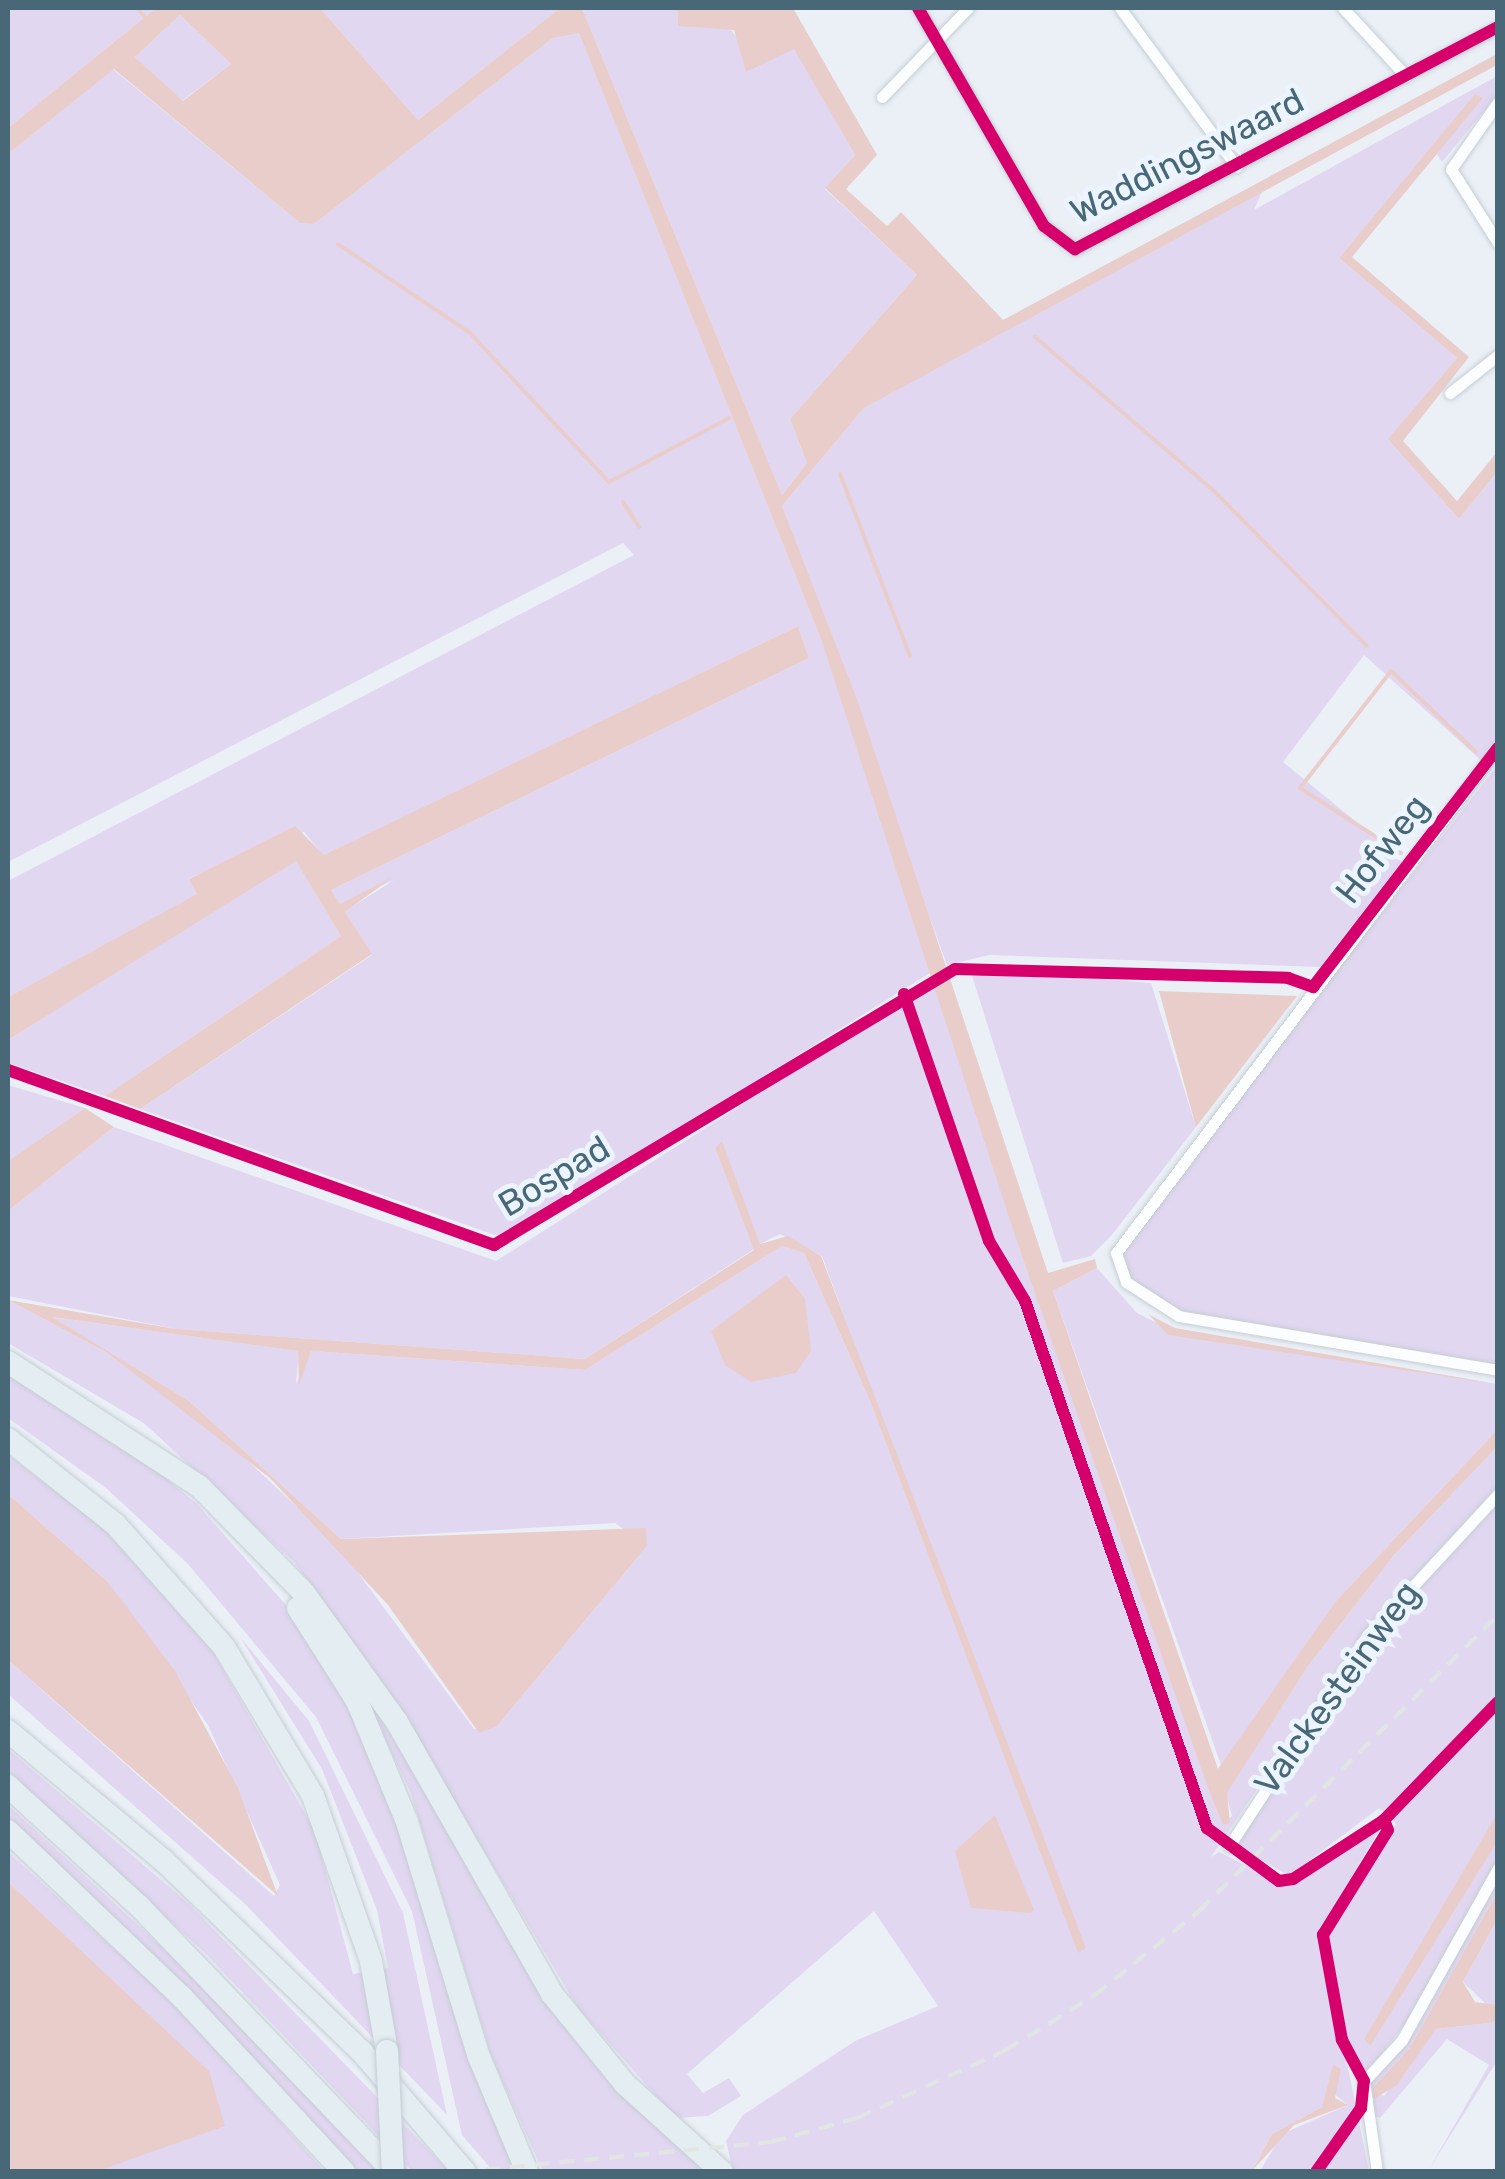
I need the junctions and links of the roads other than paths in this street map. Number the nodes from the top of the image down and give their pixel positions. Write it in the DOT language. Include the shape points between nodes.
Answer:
graph roads {
  1 [pos="918,8"];
  2 [pos="968,8"];
  3 [pos="1120,8"];
  4 [pos="1343,8"];
  5 [pos="1498,27"];
  6 [pos="938,40"];
  7 [pos="1406,76"];
  8 [pos="882,97"];
  9 [pos="1498,102"];
  10 [pos="1237,167"];
  11 [pos="1498,242"];
  12 [pos="1498,354"];
  13 [pos="1450,392"];
  14 [pos="1498,748"];
  15 [pos="8,1362"];
  16 [pos="1498,1370"];
  17 [pos="8,1439"];
  18 [pos="200,1486"];
  19 [pos="1498,1494"];
  20 [pos="8,1731"];
  21 [pos="8,1786"];
  22 [pos="8,1832"];
  23 [pos="1228,1846"];
  24 [pos="1498,1868"];
  25 [pos="344,2172"];
  26 [pos="393,2172"];
  27 [pos="465,2172"];
  28 [pos="527,2172"];
  29 [pos="722,2172"];
  30 [pos="1377,2172"];
  1 -- 6 [label="street"];
  2 -- 6 [label="street"];
  3 -- 10 [label="street"];
  4 -- 7 [label="street"];
  5 -- 7 [label="street, Waddingswaard"];
  6 -- 8 [label="street"];
  6 -- 10 [label="street, Waddingswaard" via="1062,245 1089,246"];
  7 -- 10 [label="street, Waddingswaard"];
  9 -- 11 [label="street" via="1451,169"];
  12 -- 13 [label="street"];
  14 -- 16 [label="street, Hofweg" via="1129,1226 1118,1268 1142,1298 1179,1316"];
  15 -- 18 [label="highway"];
  17 -- 26 [label="highway, bridge" via="116,1526 224,1648 313,1796 371,1960 387,2051"];
  18 -- 28 [label="highway" via="284,1587 357,1701"];
  18 -- 29 [label="highway" via="304,1593 397,1722 552,1994 625,2084"];
  19 -- 23 [label="street, Valckesteinweg" via="1366,1636"];
  20 -- 27 [label="highway" via="164,1861 321,2012"];
  21 -- 26 [label="highway" via="140,1907"];
  22 -- 25 [label="highway" via="182,1997"];
  24 -- 30 [label="street" via="1402,2040 1364,2081 1362,2108"];
}
